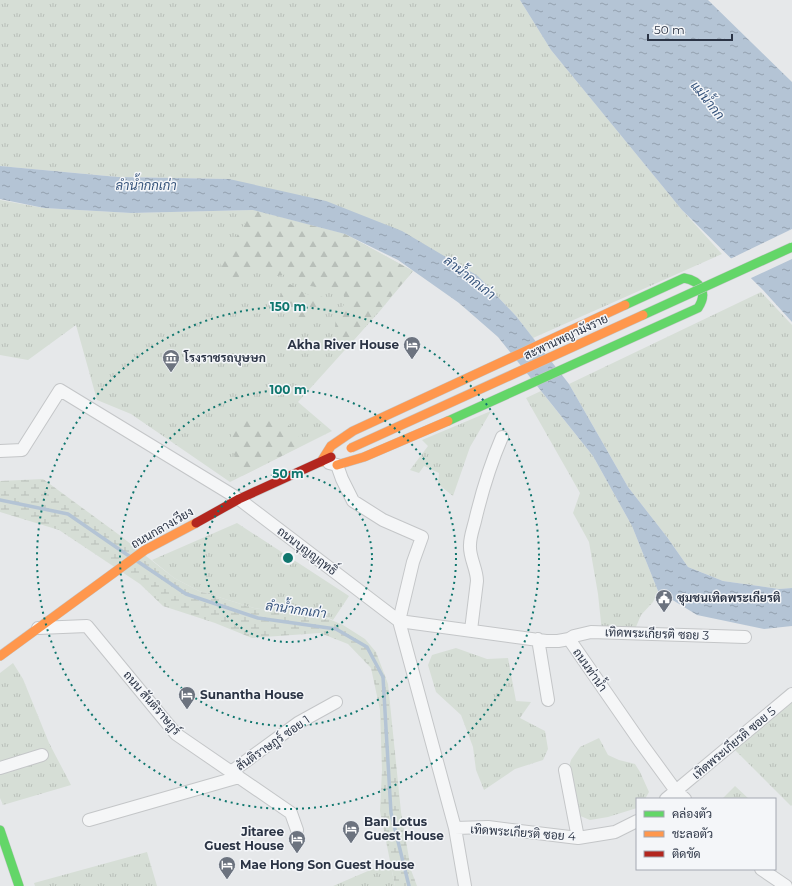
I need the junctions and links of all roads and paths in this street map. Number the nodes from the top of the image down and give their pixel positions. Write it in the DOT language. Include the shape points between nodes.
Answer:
graph roads {
  1 [pos="792,247"];
  2 [pos="502,437"];
  3 [pos="0,451"];
  4 [pos="343,455"];
  5 [pos="321,462"];
  6 [pos="239,499"];
  7 [pos="399,621"];
  8 [pos="38,628"];
  9 [pos="471,630"];
  10 [pos="745,637"];
  11 [pos="538,639"];
  12 [pos="569,639"];
  13 [pos="0,656"];
  14 [pos="792,694"];
  15 [pos="548,700"];
  16 [pos="336,702"];
  17 [pos="42,755"];
  18 [pos="0,768"];
  19 [pos="565,770"];
  20 [pos="235,774"];
  21 [pos="681,795"];
  22 [pos="670,798"];
  23 [pos="89,820"];
  24 [pos="636,821"];
  25 [pos="455,828"];
  26 [pos="0,830"];
  27 [pos="297,830"];
  28 [pos="578,838"];
  29 [pos="762,870"];
  30 [pos="19,886"];
  31 [pos="465,886"];
  32 [pos="786,886"];
  1 -- 4 [label="main road, สะพานพญามังราย, bridge"];
  2 -- 9 [label="street" via="491,462 480,499 470,546 477,574"];
  3 -- 6 [label="street, ถนนบุญญฤทธิ์" via="22,450 60,390"];
  4 -- 5 [label="street"];
  4 -- 5 [label="main road" via="364,457 567,368 698,308 703,301 703,293 693,280 684,278 353,431 331,446"];
  4 -- 7 [label="street" via="342,479 353,501 383,520 422,537 413,562"];
  5 -- 6 [label="main road, ถนนกลางเวียง"];
  6 -- 7 [label="street, ถนนบุญญฤทธิ์"];
  6 -- 8 [label="main road, ถนนกลางเวียง" via="145,550"];
  7 -- 9 [label="street, ถนนท่าน้ำ"];
  7 -- 25 [label="street"];
  8 -- 13 [label="main road, ถนนกลางเวียง"];
  8 -- 20 [label="street, ถนน สันติราษฎร์" via="87,626 176,734"];
  9 -- 11 [label="street, ถนนท่าน้ำ"];
  10 -- 12 [label="street, เทิดพระเกียรติ ซอย 3" via="590,632"];
  11 -- 12 [label="street, ถนนท่าน้ำ"];
  11 -- 15 [label="street"];
  12 -- 21 [label="street, ถนนท่าน้ำ" via="641,743"];
  14 -- 21 [label="street, เทิดพระเกียรติ ซอย 5"];
  16 -- 20 [label="street, สันติราษฎร์ ซอย 1" via="298,723"];
  17 -- 18 [label="street"];
  19 -- 28 [label="street"];
  20 -- 23 [label="street"];
  20 -- 27 [label="street, ถนน สันติราษฎร์" via="291,813"];
  21 -- 22 [label="street"];
  24 -- 28 [label="street, เทิดพระเกียรติ ซอย 4" via="614,832"];
  25 -- 28 [label="street, เทิดพระเกียรติ ซอย 4" via="488,827"];
  25 -- 31 [label="street"];
  26 -- 30 [label="main road"];
  29 -- 32 [label="street"];
}
